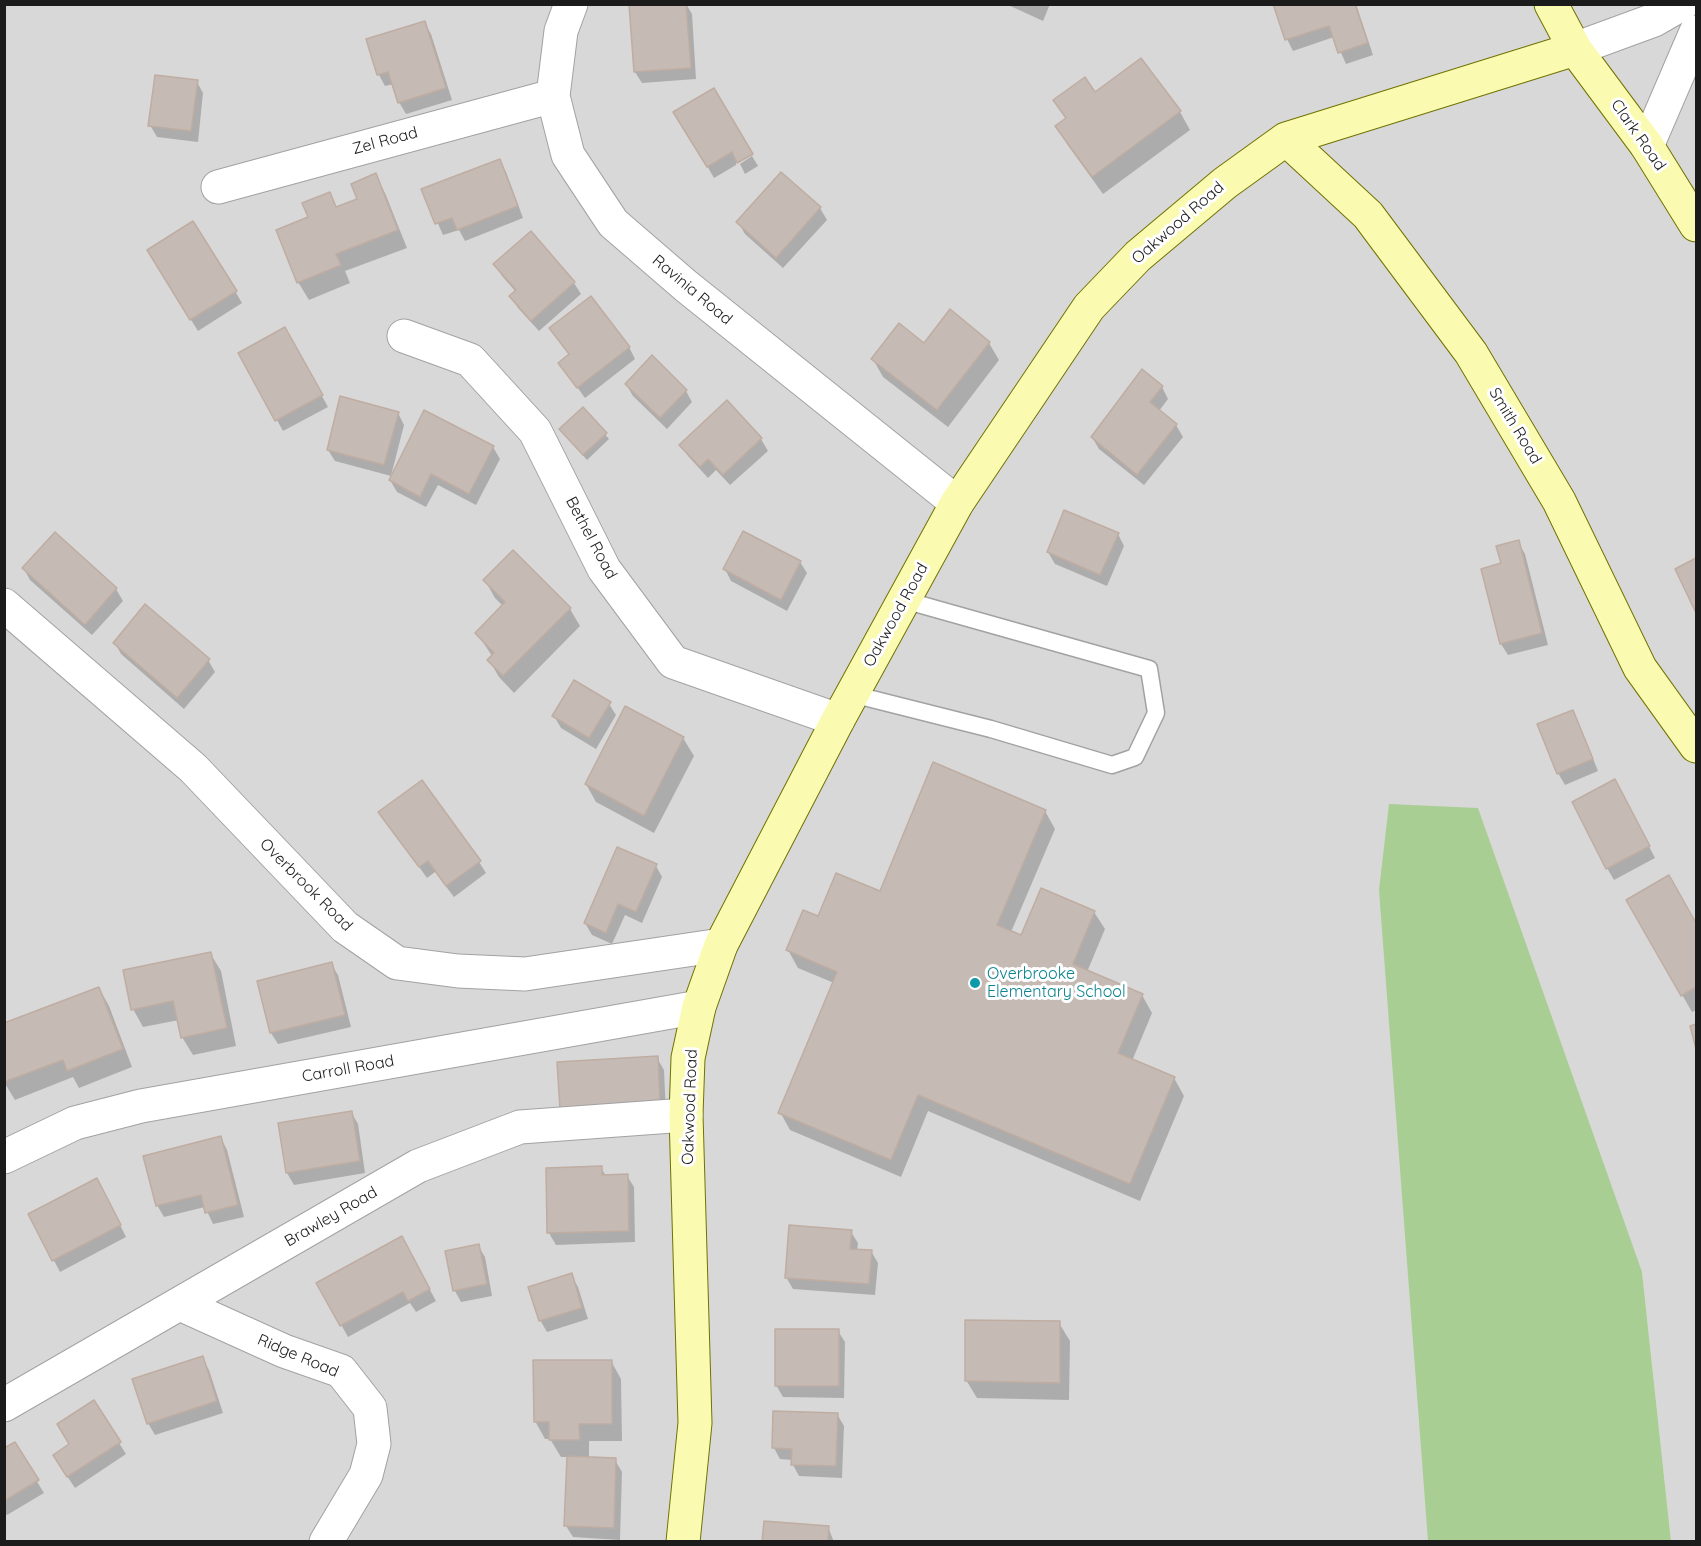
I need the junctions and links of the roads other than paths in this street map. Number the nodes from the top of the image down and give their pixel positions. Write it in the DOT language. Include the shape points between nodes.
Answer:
graph roads {
  1 [pos="571,4"];
  2 [pos="1551,4"];
  3 [pos="1682,4"];
  4 [pos="1696,32"];
  5 [pos="1575,49"];
  6 [pos="553,96"];
  7 [pos="1286,139"];
  8 [pos="1647,146"];
  9 [pos="218,187"];
  10 [pos="1696,225"];
  11 [pos="404,336"];
  12 [pos="957,503"];
  13 [pos="904,600"];
  14 [pos="4,605"];
  15 [pos="845,707"];
  16 [pos="1696,746"];
  17 [pos="721,945"];
  18 [pos="699,1007"];
  19 [pos="686,1114"];
  20 [pos="4,1157"];
  21 [pos="180,1304"];
  22 [pos="4,1405"];
  23 [pos="326,1542"];
  24 [pos="683,1542"];
  1 -- 6 [label="street, Ravinia Road" via="561,31"];
  2 -- 5 [label="main road"];
  3 -- 5 [label="street" via="1654,20"];
  4 -- 8 [label="street"];
  5 -- 7 [label="main road, Oakwood Road"];
  5 -- 8 [label="main road, Clark Road"];
  6 -- 9 [label="street, Zel Road"];
  6 -- 12 [label="street, Ravinia Road" via="568,155 613,223"];
  7 -- 12 [label="main road, Oakwood Road" via="1225,183 1138,256 1089,307"];
  7 -- 16 [label="main road, Smith Road" via="1368,215 1471,353 1559,501 1640,668"];
  8 -- 10 [label="main road, Clark Road"];
  11 -- 15 [label="street, Bethel Road" via="470,360 535,431 604,569 673,663"];
  12 -- 13 [label="main road, Oakwood Road"];
  13 -- 15 [label="main road, Oakwood Road"];
  13 -- 15 [label="lane" via="1149,669 1156,713 1135,757 1113,765 991,729"];
  14 -- 17 [label="street, Overbrook Road" via="193,768 345,927 397,963 458,972 525,974"];
  15 -- 17 [label="main road, Oakwood Road"];
  17 -- 18 [label="main road, Oakwood Road"];
  18 -- 19 [label="main road, Oakwood Road" via="688,1058"];
  18 -- 20 [label="street, Carroll Road" via="141,1106 75,1123"];
  19 -- 21 [label="street, Brawley Road" via="520,1127 418,1166"];
  19 -- 24 [label="main road, Oakwood Road" via="695,1424"];
  21 -- 22 [label="street, Brawley Road"];
  21 -- 23 [label="street, Ridge Road" via="284,1352 341,1371 370,1408 374,1444 366,1475"];
}
